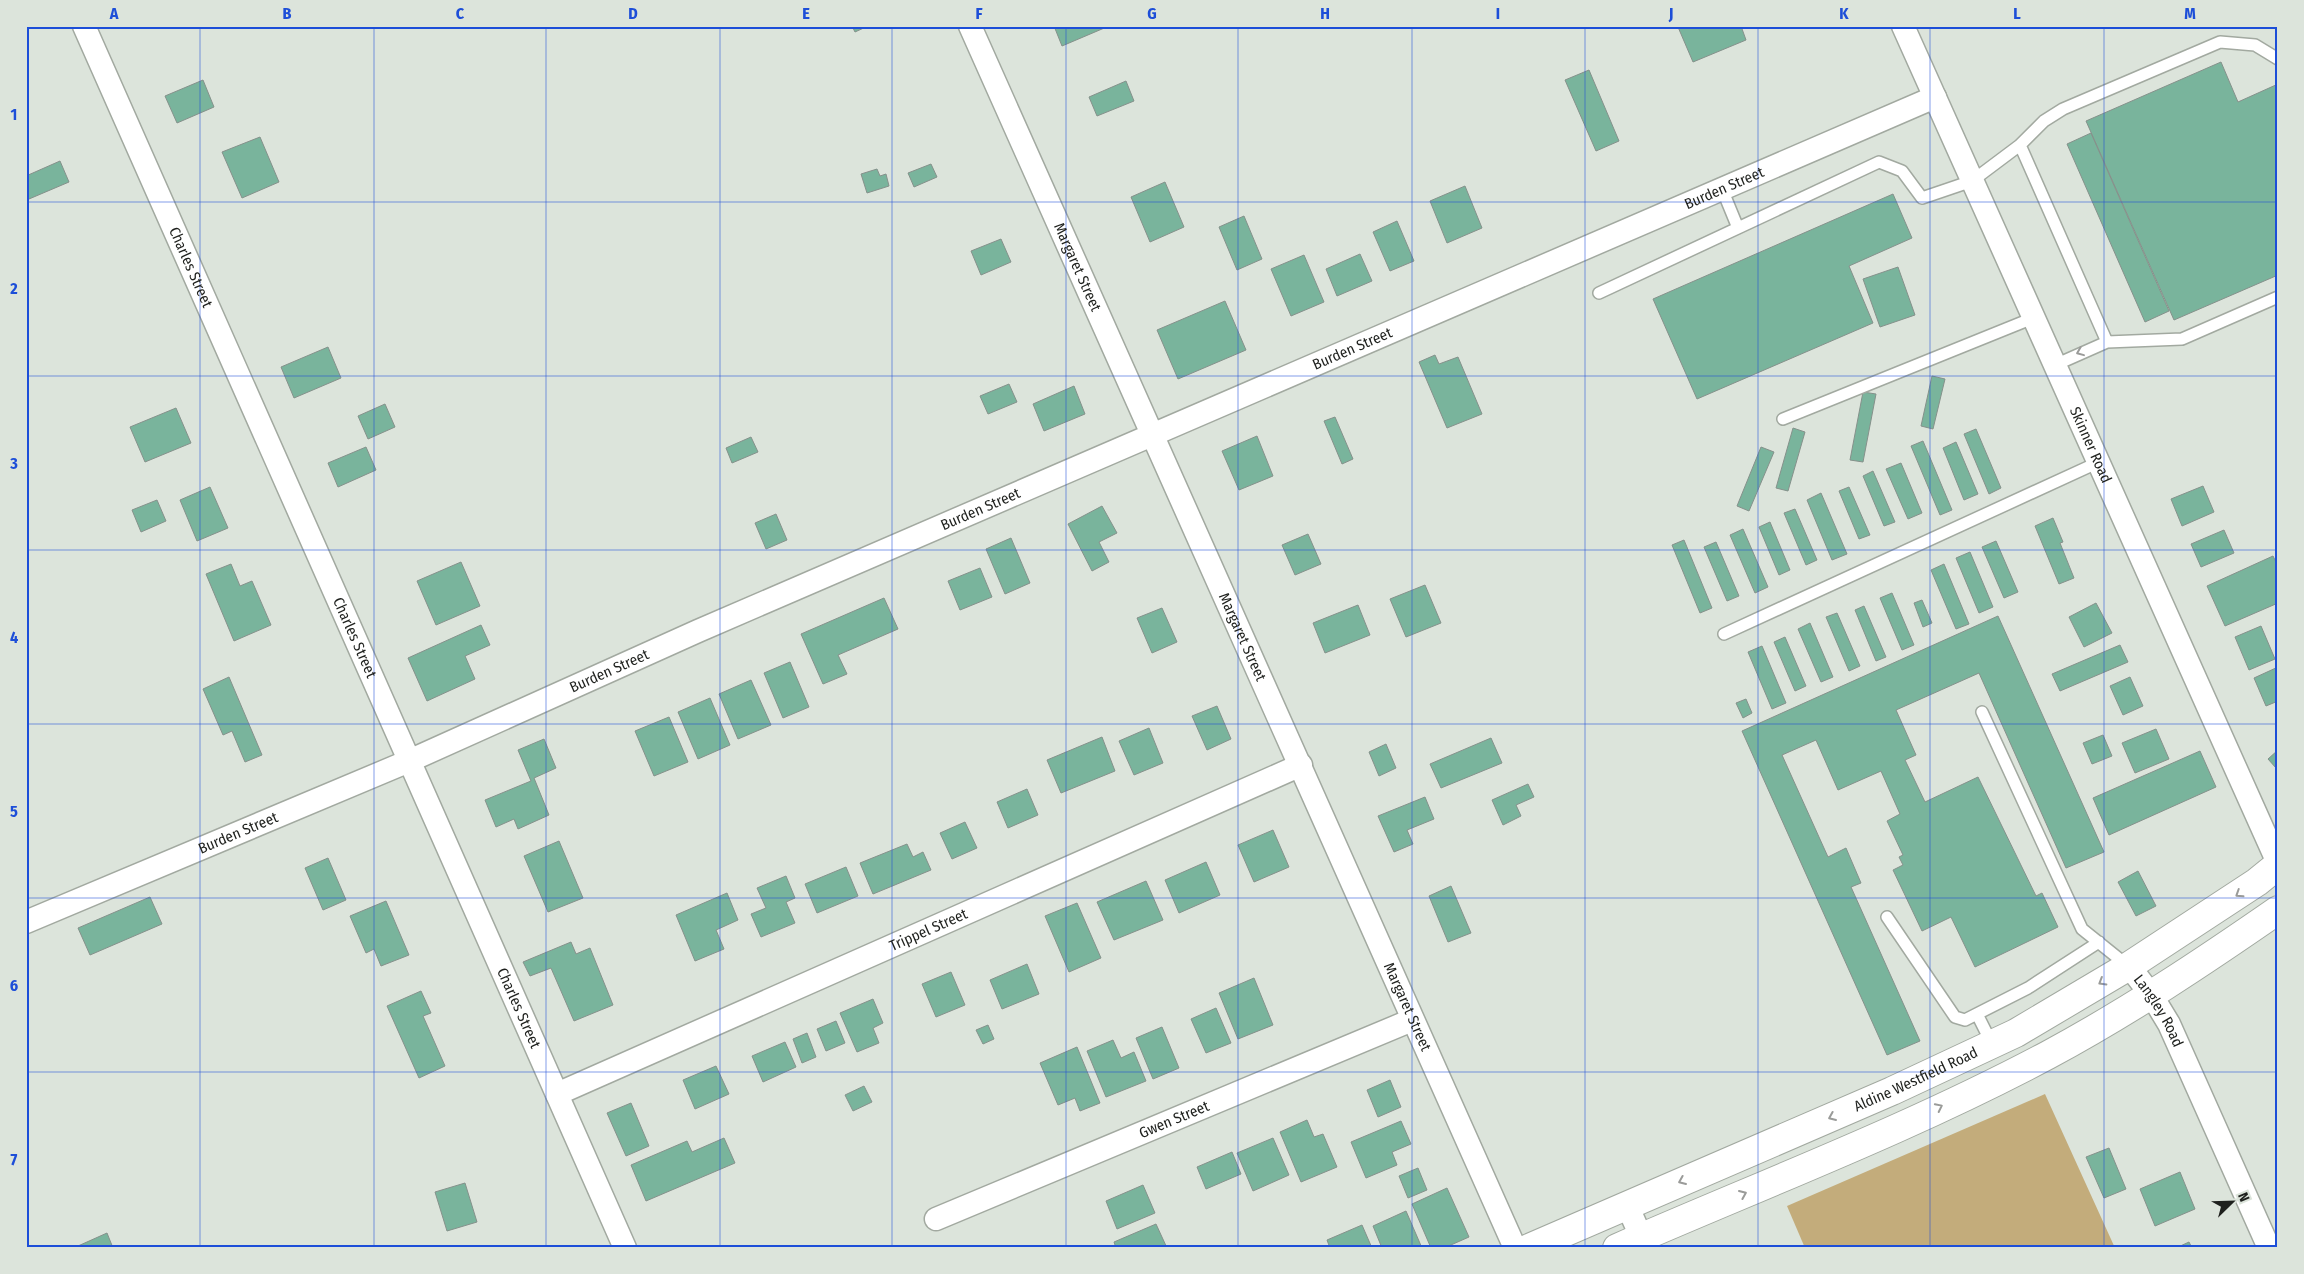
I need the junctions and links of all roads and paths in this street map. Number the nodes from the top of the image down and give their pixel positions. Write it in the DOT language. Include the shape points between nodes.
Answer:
graph roads {
  1 [pos="84,26"];
  2 [pos="970,26"];
  3 [pos="1902,26"];
  4 [pos="2278,59"];
  5 [pos="1935,97"];
  6 [pos="2020,145"];
  7 [pos="1972,181"];
  8 [pos="1722,189"];
  9 [pos="1738,228"];
  10 [pos="1599,293"];
  11 [pos="2278,297"];
  12 [pos="2033,318"];
  13 [pos="2107,342"];
  14 [pos="2055,365"];
  15 [pos="1783,419"];
  16 [pos="1152,434"];
  17 [pos="2099,462"];
  18 [pos="1724,634"];
  19 [pos="1982,712"];
  20 [pos="409,761"];
  21 [pos="1301,765"];
  22 [pos="2278,864"];
  23 [pos="2278,910"];
  24 [pos="1887,917"];
  25 [pos="26,922"];
  26 [pos="2192,925"];
  27 [pos="2099,942"];
  28 [pos="2213,954"];
  29 [pos="2129,966"];
  30 [pos="2152,996"];
  31 [pos="1977,1014"];
  32 [pos="1412,1020"];
  33 [pos="1992,1044"];
  34 [pos="1892,1091"];
  35 [pos="557,1094"];
  36 [pos="1905,1124"];
  37 [pos="1627,1205"];
  38 [pos="936,1219"];
  39 [pos="1635,1244"];
  40 [pos="625,1248"];
  41 [pos="1515,1248"];
  42 [pos="1529,1248"];
  43 [pos="2269,1248"];
  1 -- 20 [label="street, Charles Street"];
  2 -- 16 [label="street, Margaret Street"];
  3 -- 5 [label="street, Skinner Road"];
  4 -- 6 [label="lane" via="2255,44 2220,42 2063,109 2044,121"];
  5 -- 7 [label="street, Skinner Road"];
  5 -- 8 [label="street, Burden Street"];
  6 -- 7 [label="lane"];
  6 -- 13 [label="lane"];
  7 -- 9 [label="lane" via="1922,198 1902,172 1878,162"];
  7 -- 12 [label="street, Skinner Road"];
  8 -- 9 [label="lane"];
  8 -- 16 [label="street, Burden Street"];
  9 -- 10 [label="lane"];
  11 -- 13 [label="lane" via="2182,339"];
  12 -- 14 [label="street, Skinner Road"];
  12 -- 15 [label="lane"];
  13 -- 14 [label="lane, one-way"];
  14 -- 17 [label="street, Skinner Road"];
  16 -- 20 [label="street, Burden Street" via="698,631"];
  16 -- 21 [label="street, Margaret Street"];
  17 -- 18 [label="lane"];
  17 -- 22 [label="street, Skinner Road"];
  19 -- 27 [label="lane, Langley Road" via="2082,929"];
  20 -- 25 [label="street, Burden Street"];
  20 -- 35 [label="street, Charles Street"];
  21 -- 32 [label="street, Margaret Street"];
  21 -- 35 [label="street, Trippel Street"];
  22 -- 26 [label="main road, Aldine Westfield Road, one-way" via="2257,882"];
  23 -- 28 [label="main road"];
  24 -- 31 [label="lane" via="1955,1016 1965,1020"];
  26 -- 28 [label="main road"];
  26 -- 29 [label="main road, Aldine Westfield Road"];
  27 -- 29 [label="lane, Langley Road"];
  27 -- 31 [label="lane" via="2028,988"];
  28 -- 30 [label="main road"];
  29 -- 30 [label="street, Langley Road"];
  29 -- 33 [label="main road, Aldine Westfield Road, one-way" via="2031,1025"];
  36 -- 30 [label="main road, one-way" via="2048,1055"];
  30 -- 43 [label="street, Langley Road" via="2169,1024"];
  31 -- 33 [label="lane"];
  32 -- 38 [label="street, Gwen Street"];
  32 -- 41 [label="street, Margaret Street"];
  33 -- 34 [label="main road, Aldine Westfield Road"];
  34 -- 36 [label="main road"];
  34 -- 37 [label="main road, Aldine Westfield Road, one-way"];
  35 -- 40 [label="street, Charles Street"];
  39 -- 36 [label="main road, one-way"];
  37 -- 39 [label="street"];
  37 -- 42 [label="main road, Aldine Westfield Road"];
}
